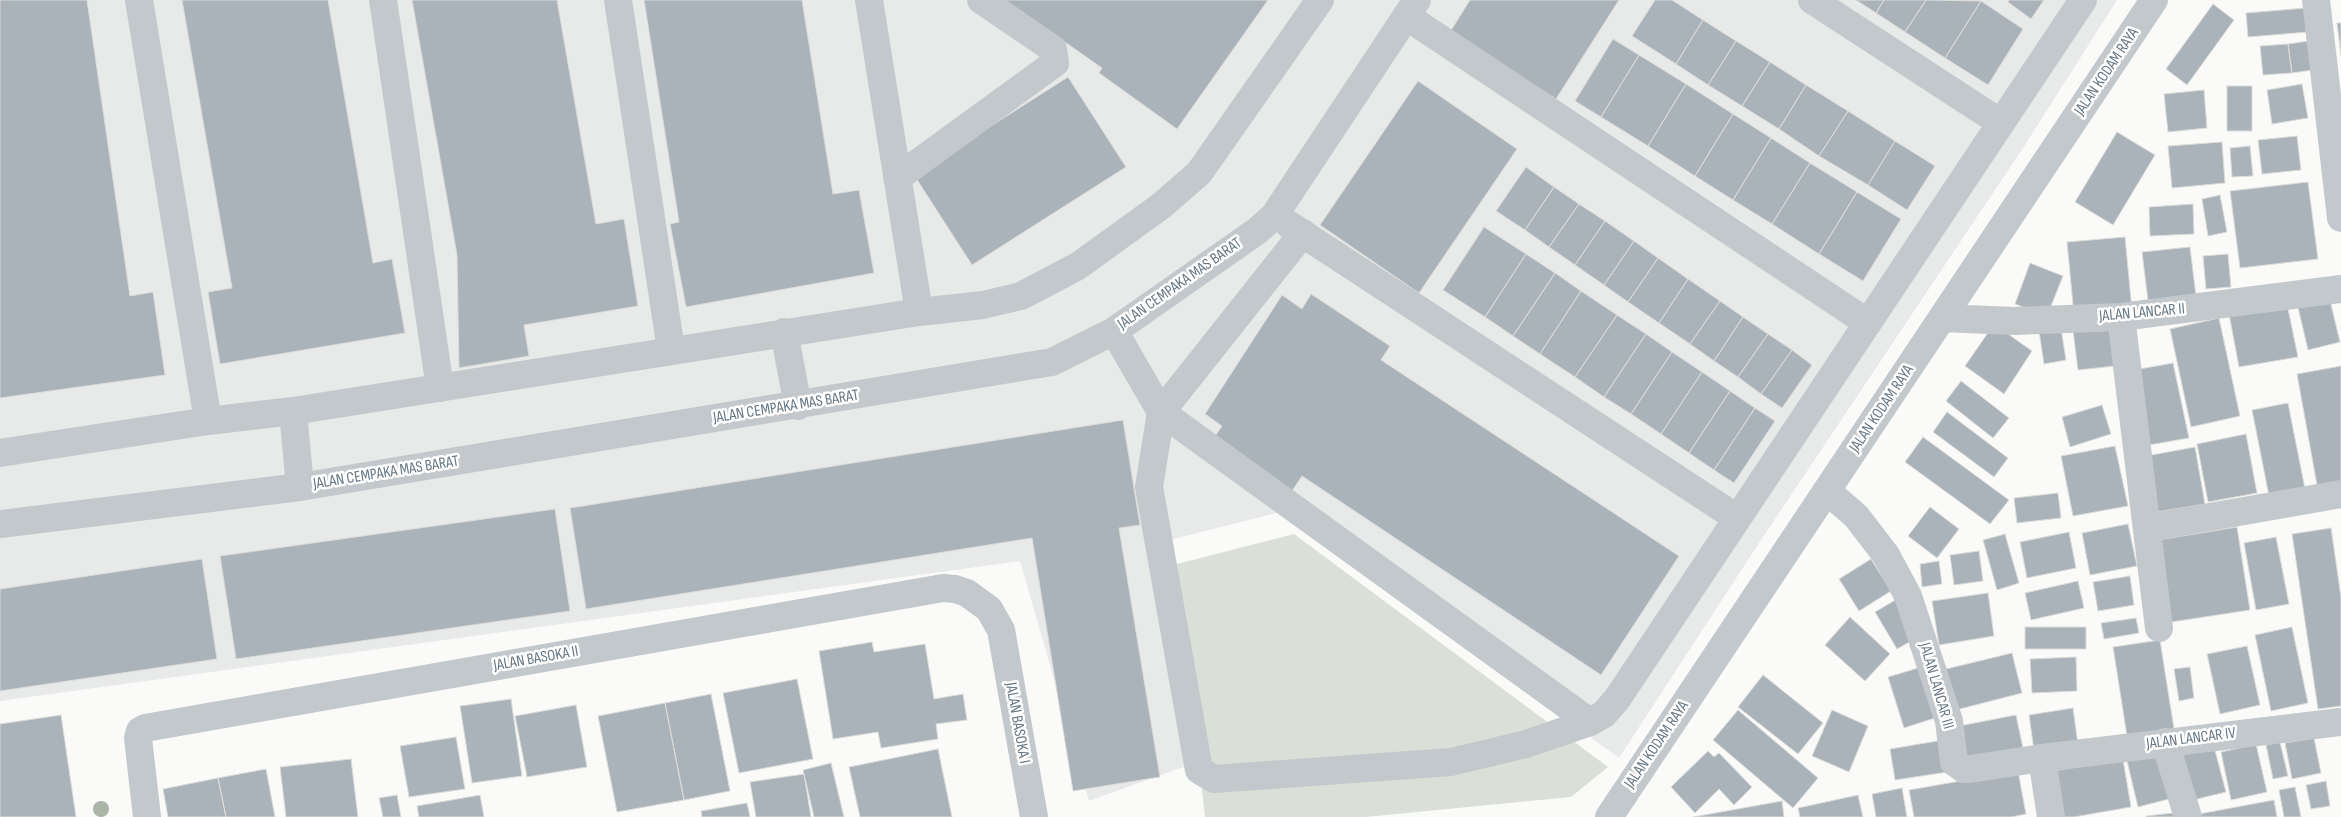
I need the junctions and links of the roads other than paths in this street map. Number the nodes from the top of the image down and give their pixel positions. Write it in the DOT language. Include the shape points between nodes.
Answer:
graph roads {
  1 [pos="139,0"];
  2 [pos="383,0"];
  3 [pos="618,0"];
  4 [pos="869,0"];
  5 [pos="981,0"];
  6 [pos="1320,0"];
  7 [pos="1812,0"];
  8 [pos="2083,0"];
  9 [pos="2154,0"];
  10 [pos="2316,0"];
  11 [pos="1411,8"];
  12 [pos="2333,68"];
  13 [pos="2001,123"];
  14 [pos="897,178"];
  15 [pos="1274,216"];
  16 [pos="2341,218"];
  17 [pos="1303,233"];
  18 [pos="2341,288"];
  19 [pos="919,312"];
  20 [pos="2121,316"];
  21 [pos="1942,318"];
  22 [pos="1868,323"];
  23 [pos="1114,331"];
  24 [pos="784,332"];
  25 [pos="671,350"];
  26 [pos="440,388"];
  27 [pos="798,406"];
  28 [pos="292,411"];
  29 [pos="1161,412"];
  30 [pos="208,421"];
  31 [pos="0,453"];
  32 [pos="300,487"];
  33 [pos="1827,491"];
  34 [pos="2341,494"];
  35 [pos="1737,518"];
  36 [pos="0,524"];
  37 [pos="2147,528"];
  38 [pos="2159,628"];
  39 [pos="1001,630"];
  40 [pos="1590,722"];
  41 [pos="2341,722"];
  42 [pos="2165,742"];
  43 [pos="2042,758"];
  44 [pos="147,817"];
  45 [pos="1034,817"];
  46 [pos="1609,817"];
  47 [pos="2052,817"];
  48 [pos="2188,817"];
  1 -- 30 [label="street"];
  2 -- 26 [label="street"];
  3 -- 25 [label="street"];
  4 -- 14 [label="street"];
  5 -- 14 [label="street" via="1053,49 1055,63"];
  6 -- 19 [label="street" via="1199,173 1161,206 1078,266 1021,296 983,305"];
  7 -- 13 [label="street"];
  8 -- 13 [label="street"];
  9 -- 21 [label="street, JALAN KODAM RAYA"];
  10 -- 12 [label="street"];
  11 -- 15 [label="street, JALAN CEMPAKA MAS BARAT"];
  11 -- 22 [label="street"];
  12 -- 16 [label="street"];
  13 -- 22 [label="street"];
  14 -- 19 [label="street"];
  15 -- 17 [label="street"];
  15 -- 23 [label="street, JALAN CEMPAKA MAS BARAT"];
  17 -- 29 [label="street"];
  17 -- 35 [label="street"];
  18 -- 20 [label="street, JALAN LANCAR II"];
  19 -- 24 [label="street"];
  20 -- 21 [label="street, JALAN LANCAR II" via="2014,321"];
  20 -- 37 [label="street"];
  21 -- 33 [label="street, JALAN KODAM RAYA"];
  22 -- 35 [label="street"];
  23 -- 27 [label="street, JALAN CEMPAKA MAS BARAT" via="1052,362"];
  23 -- 29 [label="street"];
  24 -- 25 [label="street"];
  24 -- 27 [label="street"];
  25 -- 26 [label="street"];
  26 -- 28 [label="street"];
  27 -- 32 [label="street, JALAN CEMPAKA MAS BARAT"];
  28 -- 30 [label="street"];
  28 -- 32 [label="street"];
  29 -- 40 [label="street"];
  29 -- 40 [label="street" via="1149,487 1199,770 1214,779 1451,762 1526,744"];
  30 -- 31 [label="street"];
  32 -- 36 [label="street, JALAN CEMPAKA MAS BARAT"];
  33 -- 43 [label="street, JALAN LANCAR III" via="1856,516 1886,555 1908,596 1949,721 1954,762 1970,770"];
  33 -- 46 [label="street, JALAN KODAM RAYA"];
  34 -- 37 [label="street"];
  35 -- 40 [label="street" via="1617,698 1604,714"];
  37 -- 38 [label="street"];
  39 -- 44 [label="street, JALAN BASOKA II" via="989,609 967,593 956,588 943,588 145,728 138,738"];
  39 -- 45 [label="street, JALAN BASOKA I"];
  41 -- 42 [label="street, JALAN LANCAR IV"];
  42 -- 43 [label="street, JALAN LANCAR IV"];
  42 -- 48 [label="street"];
  43 -- 47 [label="street"];
}
